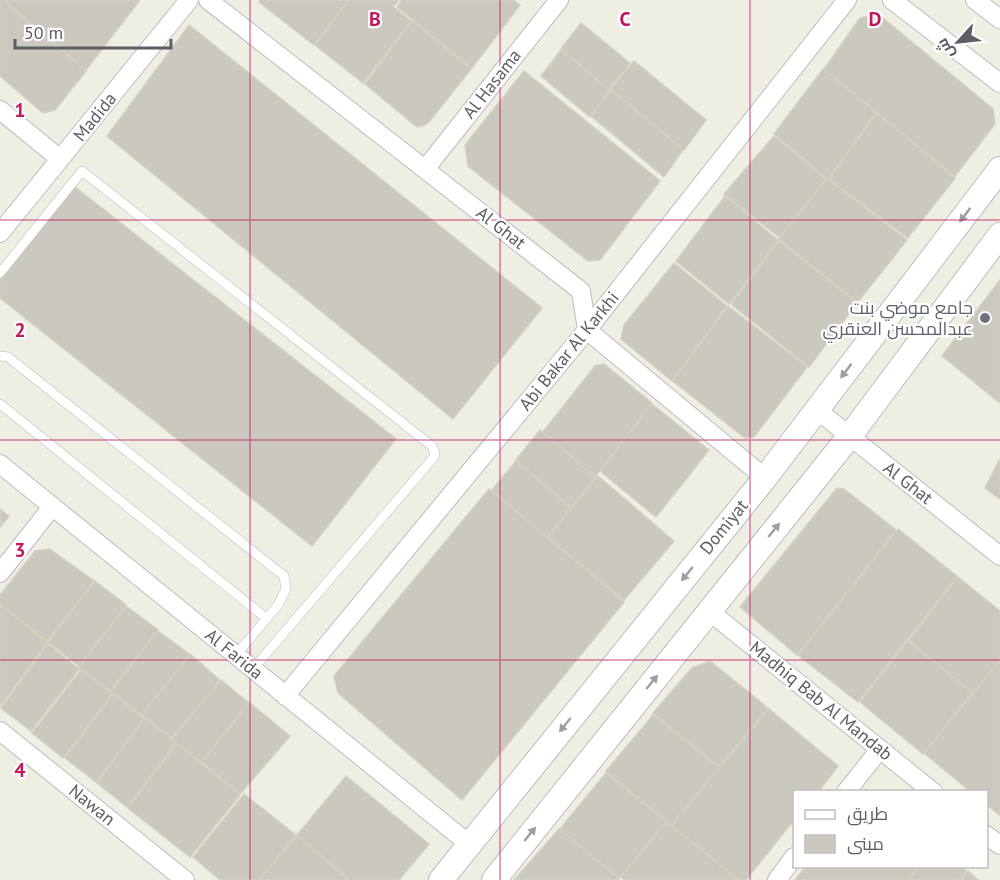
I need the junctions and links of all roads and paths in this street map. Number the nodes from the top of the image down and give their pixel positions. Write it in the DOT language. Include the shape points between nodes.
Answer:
graph roads {
  1 [pos="189,0"];
  2 [pos="208,0"];
  3 [pos="847,0"];
  4 [pos="892,0"];
  5 [pos="975,0"];
  6 [pos="553,2"];
  7 [pos="1000,19"];
  8 [pos="1000,83"];
  9 [pos="0,111"];
  10 [pos="60,159"];
  11 [pos="426,168"];
  12 [pos="1000,169"];
  13 [pos="0,233"];
  14 [pos="1000,235"];
  15 [pos="0,273"];
  16 [pos="587,330"];
  17 [pos="0,356"];
  18 [pos="0,404"];
  19 [pos="817,410"];
  20 [pos="849,437"];
  21 [pos="0,464"];
  22 [pos="765,478"];
  23 [pos="52,507"];
  24 [pos="1000,556"];
  25 [pos="0,573"];
  26 [pos="709,611"];
  27 [pos="266,618"];
  28 [pos="236,655"];
  29 [pos="253,669"];
  30 [pos="285,696"];
  31 [pos="0,731"];
  32 [pos="880,749"];
  33 [pos="848,790"];
  34 [pos="931,790"];
  35 [pos="988,836"];
  36 [pos="469,844"];
  37 [pos="1000,845"];
  38 [pos="793,860"];
  39 [pos="177,878"];
  40 [pos="441,880"];
  41 [pos="494,880"];
  42 [pos="777,880"];
  1 -- 10 [label="street, Madida"];
  2 -- 11 [label="street, Al Ghat"];
  3 -- 16 [label="street, Abi Bakar Al Karkhi"];
  4 -- 8 [label="street"];
  5 -- 7 [label="street"];
  6 -- 11 [label="street, Al Hasama"];
  9 -- 10 [label="street"];
  10 -- 13 [label="street, Madida"];
  11 -- 16 [label="street, Al Ghat" via="580,291"];
  12 -- 19 [label="street, Domiyat, one-way"];
  14 -- 20 [label="street"];
  15 -- 29 [label="lane" via="82,171 432,446 434,457"];
  16 -- 22 [label="street"];
  16 -- 30 [label="street, Abi Bakar Al Karkhi"];
  17 -- 27 [label="lane" via="8,357 284,576 286,589"];
  18 -- 27 [label="lane"];
  19 -- 20 [label="street, Al Ghat"];
  19 -- 22 [label="street, Domiyat"];
  20 -- 24 [label="street, Al Ghat"];
  26 -- 20 [label="street, one-way"];
  21 -- 23 [label="street, Al Farida"];
  22 -- 36 [label="street, Domiyat, one-way"];
  23 -- 25 [label="street"];
  23 -- 28 [label="street, Al Farida"];
  26 -- 32 [label="street, Madhiq Bab Al Mandab"];
  41 -- 26 [label="street, one-way"];
  27 -- 28 [label="lane"];
  28 -- 29 [label="street, Al Farida"];
  29 -- 30 [label="street, Al Farida"];
  30 -- 36 [label="street, Al Farida"];
  31 -- 39 [label="street, Nawan"];
  32 -- 33 [label="street"];
  32 -- 34 [label="street, Madhiq Bab Al Mandab"];
  35 -- 37 [label="street"];
  36 -- 40 [label="street, Domiyat"];
  38 -- 42 [label="street"];
}
